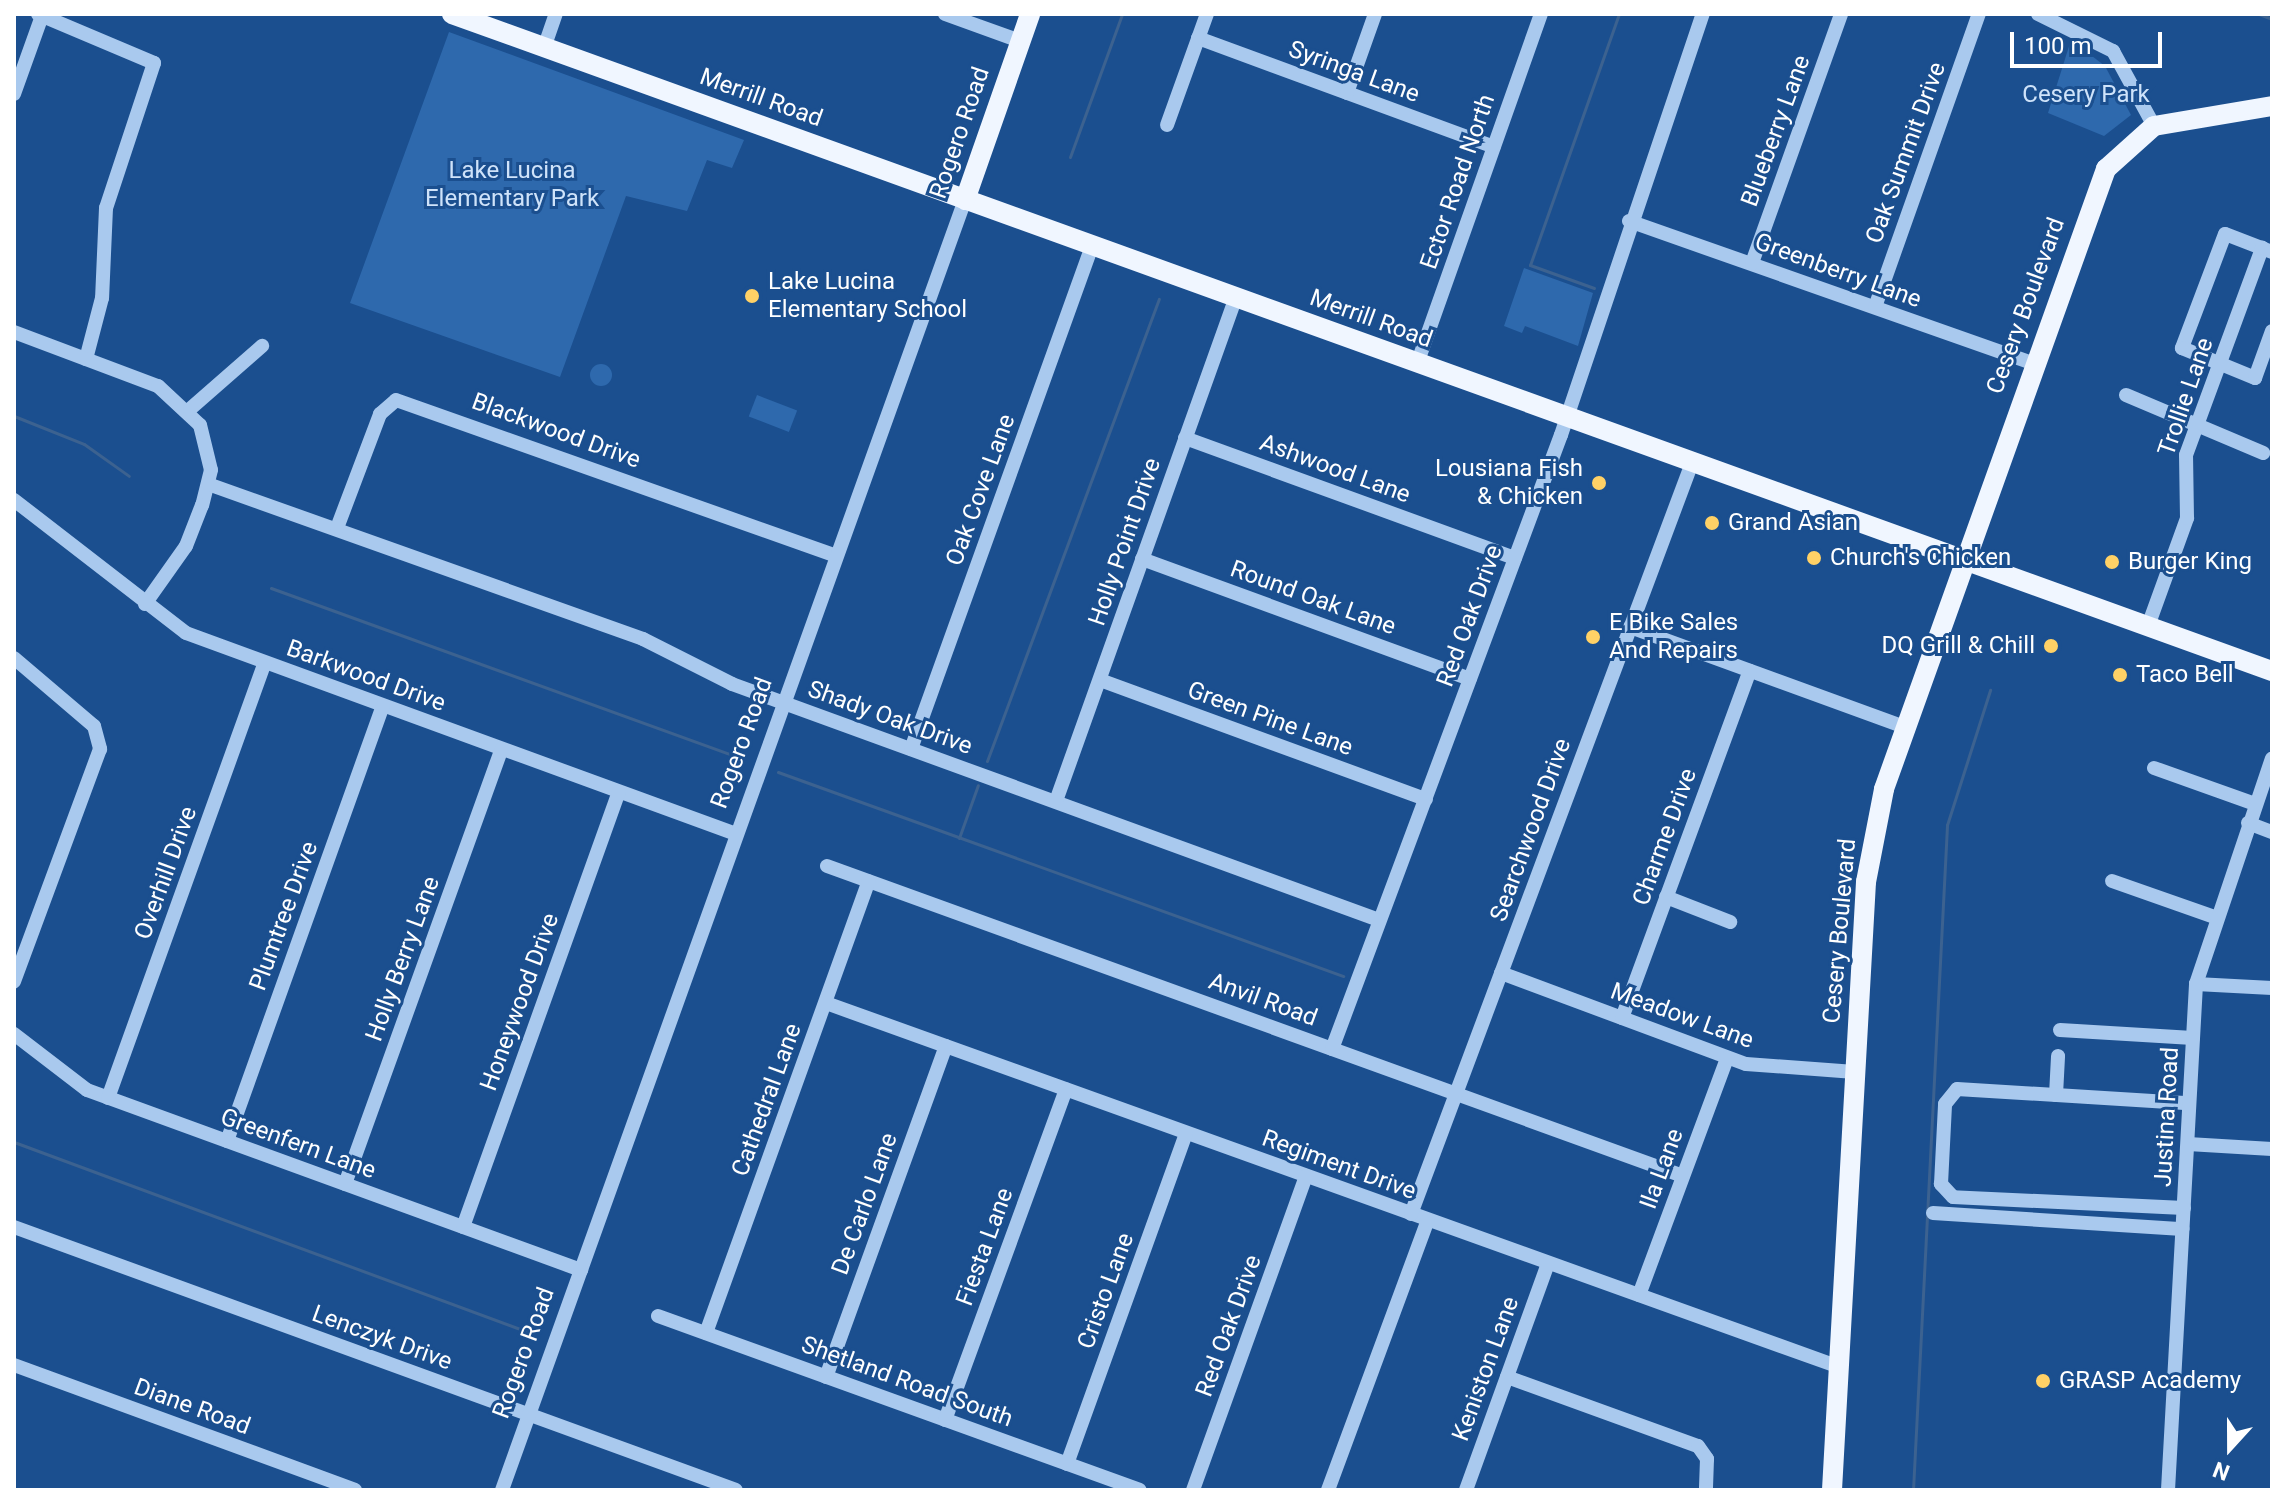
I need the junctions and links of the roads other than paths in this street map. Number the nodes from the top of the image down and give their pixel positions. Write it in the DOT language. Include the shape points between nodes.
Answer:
graph roads {
  1 [pos="452,14"];
  2 [pos="556,14"];
  3 [pos="945,14"];
  4 [pos="1030,14"];
  5 [pos="1207,14"];
  6 [pos="1375,14"];
  7 [pos="1541,14"];
  8 [pos="1703,14"];
  9 [pos="1841,14"];
  10 [pos="1979,14"];
  11 [pos="2038,14"];
  12 [pos="40,15"];
  13 [pos="1198,38"];
  14 [pos="1020,41"];
  15 [pos="544,48"];
  16 [pos="1347,93"];
  17 [pos="14,94"];
  18 [pos="2272,106"];
  19 [pos="1167,125"];
  20 [pos="2154,126"];
  21 [pos="1494,147"];
  22 [pos="965,200"];
  23 [pos="1629,221"];
  24 [pos="1092,246"];
  25 [pos="2267,250"];
  26 [pos="1752,263"];
  27 [pos="1236,297"];
  28 [pos="1875,307"];
  29 [pos="2272,331"];
  30 [pos="14,332"];
  31 [pos="262,346"];
  32 [pos="86,359"];
  33 [pos="2032,363"];
  34 [pos="1417,364"];
  35 [pos="2220,364"];
  36 [pos="2126,395"];
  37 [pos="190,409"];
  38 [pos="1567,417"];
  39 [pos="2197,425"];
  40 [pos="1185,438"];
  41 [pos="2263,453"];
  42 [pos="1692,463"];
  43 [pos="208,484"];
  44 [pos="14,500"];
  45 [pos="337,528"];
  46 [pos="836,556"];
  47 [pos="1515,558"];
  48 [pos="1142,559"];
  49 [pos="1966,560"];
  50 [pos="145,604"];
  51 [pos="2148,626"];
  52 [pos="1630,627"];
  53 [pos="14,659"];
  54 [pos="265,663"];
  55 [pos="1750,671"];
  56 [pos="2272,671"];
  57 [pos="1470,679"];
  58 [pos="1100,680"];
  59 [pos="784,703"];
  60 [pos="383,706"];
  61 [pos="1905,727"];
  62 [pos="502,749"];
  63 [pos="911,749"];
  64 [pos="2272,758"];
  65 [pos="2154,768"];
  66 [pos="619,792"];
  67 [pos="1426,799"];
  68 [pos="1056,801"];
  69 [pos="2255,804"];
  70 [pos="2248,823"];
  71 [pos="2272,832"];
  72 [pos="736,834"];
  73 [pos="827,866"];
  74 [pos="869,881"];
  75 [pos="2112,881"];
  76 [pos="1666,897"];
  77 [pos="2215,917"];
  78 [pos="1379,920"];
  79 [pos="1730,922"];
  80 [pos="1501,973"];
  81 [pos="14,982"];
  82 [pos="2196,984"];
  83 [pos="2272,988"];
  84 [pos="826,1003"];
  85 [pos="1622,1018"];
  86 [pos="2060,1030"];
  87 [pos="14,1034"];
  88 [pos="2193,1038"];
  89 [pos="946,1046"];
  90 [pos="1332,1049"];
  91 [pos="2058,1056"];
  92 [pos="1727,1058"];
  93 [pos="1855,1072"];
  94 [pos="1066,1089"];
  95 [pos="1456,1094"];
  96 [pos="2056,1095"];
  97 [pos="108,1098"];
  98 [pos="2189,1103"];
  99 [pos="1186,1134"];
  100 [pos="227,1141"];
  101 [pos="2188,1144"];
  102 [pos="2272,1149"];
  103 [pos="1306,1176"];
  104 [pos="1683,1176"];
  105 [pos="345,1184"];
  106 [pos="2184,1208"];
  107 [pos="1933,1213"];
  108 [pos="1411,1214"];
  109 [pos="1428,1220"];
  110 [pos="14,1227"];
  111 [pos="463,1227"];
  112 [pos="2182,1229"];
  113 [pos="1548,1263"];
  114 [pos="581,1270"];
  115 [pos="1639,1295"];
  116 [pos="658,1316"];
  117 [pos="706,1333"];
  118 [pos="14,1365"];
  119 [pos="1839,1367"];
  120 [pos="826,1377"];
  121 [pos="1507,1377"];
  122 [pos="529,1415"];
  123 [pos="945,1420"];
  124 [pos="1067,1464"];
  125 [pos="352,1489"];
  126 [pos="502,1490"];
  127 [pos="736,1490"];
  128 [pos="1140,1490"];
  129 [pos="1193,1490"];
  130 [pos="1328,1490"];
  131 [pos="1466,1490"];
  132 [pos="1706,1490"];
  133 [pos="1832,1490"];
  134 [pos="2168,1490"];
  1 -- 15 [label="main road, Merrill Road"];
  2 -- 15 [label="street"];
  3 -- 14 [label="street"];
  4 -- 14 [label="main road, Rogero Road"];
  5 -- 13 [label="street"];
  6 -- 16 [label="street"];
  7 -- 21 [label="street, Ector Road North"];
  8 -- 23 [label="street, Red Oak Drive"];
  9 -- 26 [label="street, Blueberry Lane"];
  10 -- 28 [label="street, Oak Summit Drive"];
  11 -- 20 [label="street" via="2113,51"];
  12 -- 17 [label="street"];
  12 -- 32 [label="street" via="146,53 154,63 106,208 102,298"];
  13 -- 16 [label="street, Syringa Lane"];
  13 -- 19 [label="street"];
  14 -- 22 [label="main road, Rogero Road"];
  15 -- 22 [label="main road, Merrill Road"];
  16 -- 21 [label="street, Syringa Lane"];
  18 -- 20 [label="main road"];
  20 -- 33 [label="main road, Cesery Boulevard" via="2106,169"];
  21 -- 34 [label="street, Ector Road North"];
  22 -- 24 [label="main road, Merrill Road"];
  22 -- 46 [label="street, Rogero Road"];
  23 -- 26 [label="street, Greenberry Lane"];
  23 -- 38 [label="street, Red Oak Drive"];
  24 -- 27 [label="main road, Merrill Road"];
  24 -- 63 [label="street, Oak Cove Lane"];
  25 -- 35 [label="street, Trollie Lane"];
  25 -- 35 [label="street" via="2225,234 2182,348"];
  26 -- 28 [label="street, Greenberry Lane"];
  27 -- 34 [label="main road, Merrill Road"];
  27 -- 40 [label="street, Holly Point Drive"];
  28 -- 33 [label="street, Greenberry Lane"];
  29 -- 35 [label="street" via="2255,378"];
  30 -- 32 [label="street"];
  31 -- 37 [label="street"];
  32 -- 37 [label="street" via="158,386"];
  33 -- 49 [label="main road, Cesery Boulevard"];
  34 -- 38 [label="main road, Merrill Road"];
  35 -- 39 [label="street, Trollie Lane"];
  36 -- 39 [label="street"];
  37 -- 43 [label="street" via="210,456"];
  38 -- 42 [label="main road, Merrill Road"];
  38 -- 47 [label="street, Red Oak Drive"];
  39 -- 41 [label="street"];
  39 -- 51 [label="street, Trollie Lane" via="2183,470 2187,518"];
  40 -- 47 [label="street, Ashwood Lane"];
  40 -- 48 [label="street, Holly Point Drive"];
  42 -- 49 [label="main road, Merrill Road"];
  42 -- 52 [label="street, Searchwood Drive"];
  43 -- 45 [label="street, Shady Oak Drive"];
  43 -- 50 [label="street" via="186,546"];
  44 -- 50 [label="street, Barkwood Drive"];
  45 -- 46 [label="street, Blackwood Drive" via="380,414 396,400"];
  45 -- 59 [label="street, Shady Oak Drive" via="643,639"];
  46 -- 59 [label="street, Rogero Road"];
  47 -- 57 [label="street, Red Oak Drive"];
  48 -- 57 [label="street, Round Oak Lane"];
  48 -- 58 [label="street, Holly Point Drive"];
  49 -- 51 [label="main road, Merrill Road"];
  49 -- 61 [label="main road, Cesery Boulevard"];
  50 -- 54 [label="street, Barkwood Drive" via="186,633"];
  51 -- 56 [label="main road, Merrill Road"];
  52 -- 55 [label="street"];
  52 -- 80 [label="street, Searchwood Drive"];
  53 -- 81 [label="street" via="94,726 100,749"];
  54 -- 60 [label="street, Barkwood Drive"];
  54 -- 97 [label="street, Overhill Drive"];
  55 -- 61 [label="street"];
  55 -- 76 [label="street, Charme Drive"];
  57 -- 67 [label="street, Red Oak Drive"];
  58 -- 67 [label="street, Green Pine Lane"];
  58 -- 68 [label="street, Holly Point Drive"];
  59 -- 63 [label="street, Shady Oak Drive"];
  59 -- 72 [label="street, Rogero Road"];
  60 -- 62 [label="street, Barkwood Drive"];
  60 -- 100 [label="street, Plumtree Drive"];
  61 -- 93 [label="main road, Cesery Boulevard" via="1869,857"];
  62 -- 66 [label="street, Barkwood Drive"];
  62 -- 105 [label="street, Holly Berry Lane"];
  63 -- 68 [label="street, Shady Oak Drive"];
  64 -- 69 [label="street, Justina Road"];
  65 -- 69 [label="street"];
  66 -- 72 [label="street, Barkwood Drive"];
  66 -- 111 [label="street, Honeywood Drive"];
  67 -- 78 [label="street, Red Oak Drive"];
  68 -- 78 [label="street, Shady Oak Drive"];
  69 -- 70 [label="street, Justina Road"];
  70 -- 71 [label="street"];
  70 -- 77 [label="street, Justina Road"];
  72 -- 114 [label="street, Rogero Road"];
  73 -- 74 [label="street, Anvil Road"];
  74 -- 84 [label="street, Cathedral Lane"];
  74 -- 90 [label="street, Anvil Road"];
  75 -- 77 [label="street"];
  76 -- 79 [label="street"];
  76 -- 85 [label="street, Charme Drive"];
  77 -- 82 [label="street, Justina Road"];
  78 -- 90 [label="street, Red Oak Drive"];
  80 -- 85 [label="street, Meadow Lane"];
  80 -- 95 [label="street, Searchwood Drive"];
  82 -- 83 [label="street"];
  82 -- 88 [label="street, Justina Road"];
  84 -- 89 [label="street, Regiment Drive"];
  84 -- 117 [label="street, Cathedral Lane"];
  85 -- 92 [label="street, Meadow Lane"];
  86 -- 88 [label="street"];
  87 -- 97 [label="street, Greenfern Lane" via="71,1081"];
  88 -- 98 [label="street, Justina Road"];
  89 -- 94 [label="street, Regiment Drive"];
  89 -- 120 [label="street, De Carlo Lane"];
  90 -- 95 [label="street, Anvil Road"];
  91 -- 96 [label="street"];
  92 -- 93 [label="street, Meadow Lane" via="1768,1068"];
  92 -- 104 [label="street, Ila Lane"];
  93 -- 119 [label="main road, Cesery Boulevard"];
  94 -- 99 [label="street, Regiment Drive"];
  94 -- 123 [label="street, Fiesta Lane"];
  95 -- 104 [label="street, Anvil Road"];
  95 -- 108 [label="street, Searchwood Drive"];
  96 -- 98 [label="street"];
  96 -- 106 [label="street" via="1957,1089 1949,1095 1945,1192"];
  97 -- 100 [label="street, Greenfern Lane"];
  98 -- 101 [label="street, Justina Road"];
  99 -- 103 [label="street, Regiment Drive"];
  99 -- 124 [label="street, Cristo Lane"];
  100 -- 105 [label="street, Greenfern Lane"];
  101 -- 102 [label="street"];
  101 -- 106 [label="street, Justina Road"];
  103 -- 108 [label="street, Regiment Drive"];
  103 -- 129 [label="street, Red Oak Drive"];
  104 -- 115 [label="street, Ila Lane"];
  105 -- 111 [label="street, Greenfern Lane"];
  106 -- 112 [label="street, Justina Road"];
  107 -- 112 [label="street"];
  108 -- 109 [label="street, Regiment Drive"];
  109 -- 113 [label="street, Regiment Drive"];
  109 -- 130 [label="street"];
  110 -- 122 [label="street, Lenczyk Drive"];
  111 -- 114 [label="street, Greenfern Lane"];
  112 -- 134 [label="street, Justina Road"];
  113 -- 115 [label="street, Regiment Drive"];
  113 -- 121 [label="street, Keniston Lane"];
  114 -- 122 [label="street, Rogero Road"];
  115 -- 119 [label="street, Regiment Drive"];
  116 -- 117 [label="street, Shetland Road South"];
  117 -- 120 [label="street, Shetland Road South"];
  118 -- 125 [label="street, Diane Road"];
  119 -- 133 [label="main road, Cesery Boulevard"];
  120 -- 123 [label="street, Shetland Road South"];
  121 -- 131 [label="street, Keniston Lane"];
  121 -- 132 [label="street" via="1698,1446 1707,1459"];
  122 -- 126 [label="street, Rogero Road"];
  122 -- 127 [label="street, Lenczyk Drive"];
  123 -- 124 [label="street, Shetland Road South"];
  124 -- 128 [label="street, Shetland Road South"];
}
